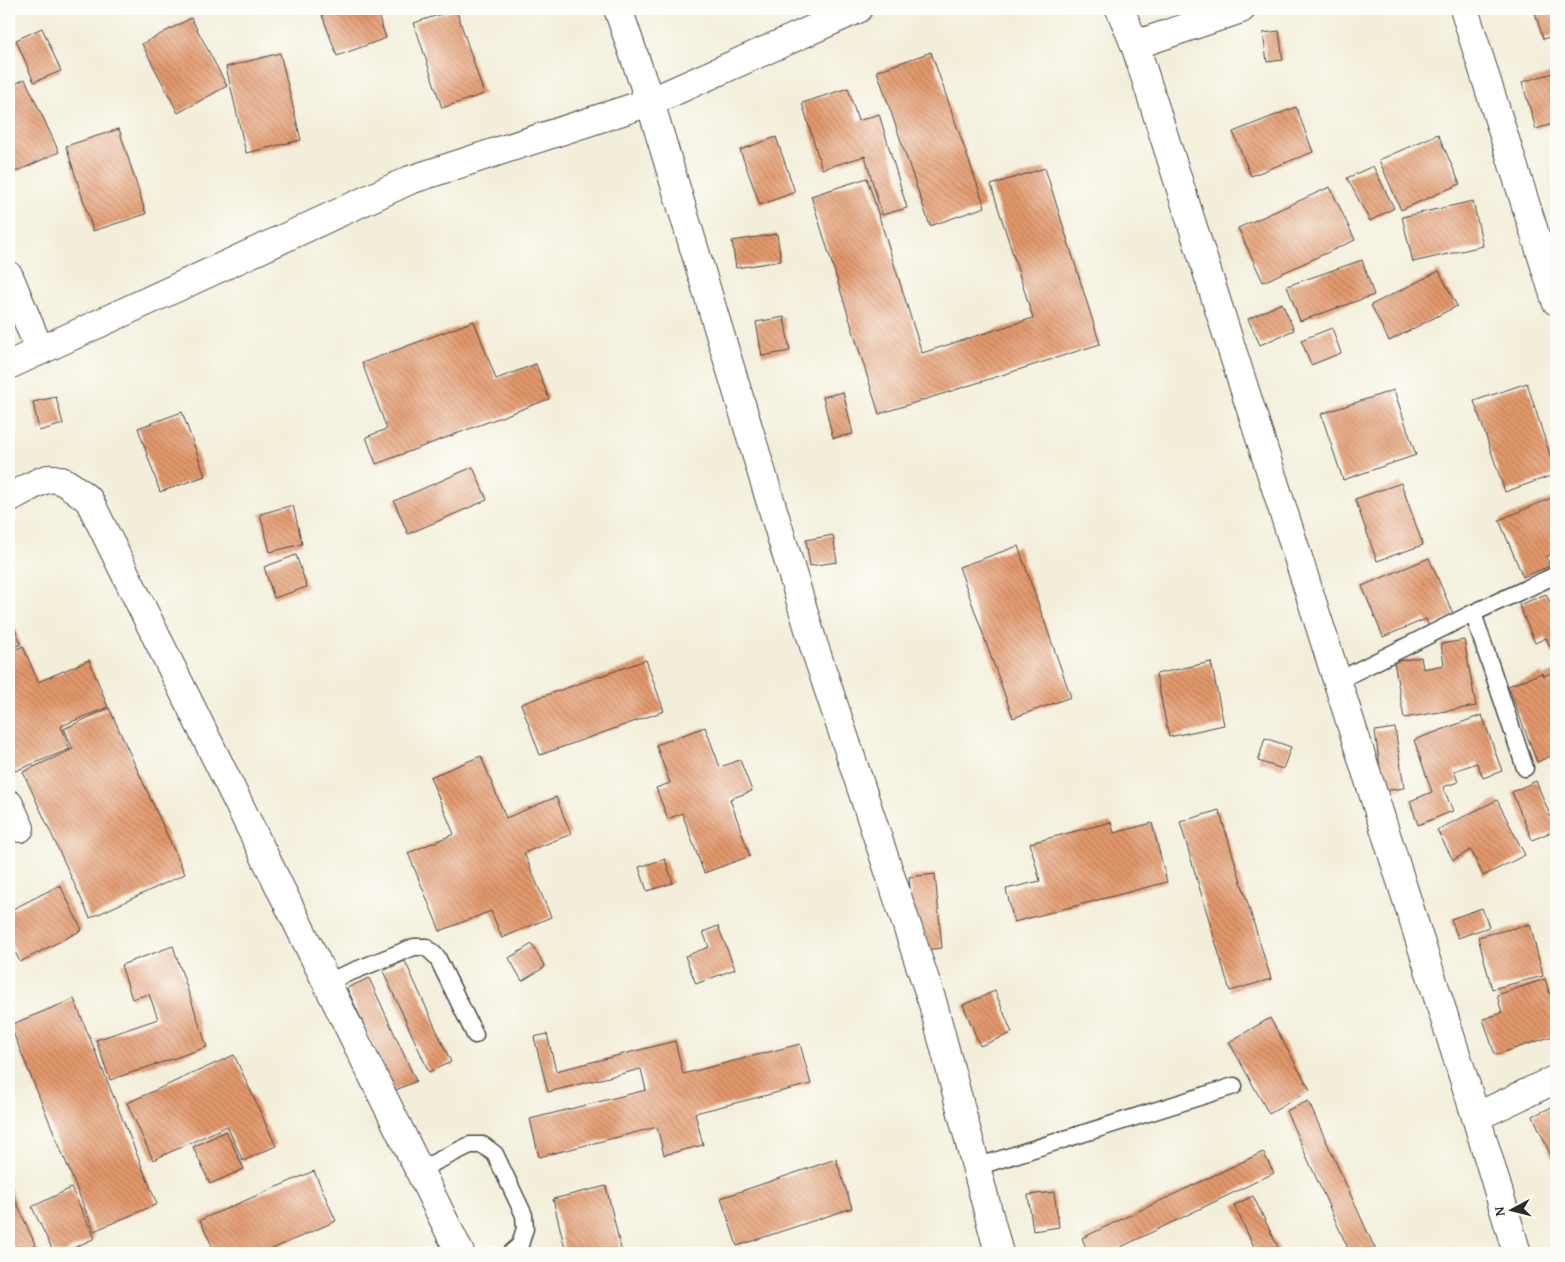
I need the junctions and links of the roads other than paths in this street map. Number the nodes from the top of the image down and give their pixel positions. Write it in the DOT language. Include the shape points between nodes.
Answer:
graph roads {
  1 [pos="618,9"];
  2 [pos="858,9"];
  3 [pos="1120,9"];
  4 [pos="1241,9"];
  5 [pos="1464,9"];
  6 [pos="1135,45"];
  7 [pos="650,102"];
  8 [pos="9,276"];
  9 [pos="1556,301"];
  10 [pos="40,351"];
  11 [pos="9,365"];
  12 [pos="9,498"];
  13 [pos="1556,575"];
  14 [pos="1473,613"];
  15 [pos="1337,680"];
  16 [pos="1525,768"];
  17 [pos="326,982"];
  18 [pos="475,1035"];
  19 [pos="1556,1079"];
  20 [pos="1234,1086"];
  21 [pos="1476,1117"];
  22 [pos="976,1167"];
  23 [pos="419,1170"];
  24 [pos="460,1253"];
  25 [pos="511,1253"];
  26 [pos="999,1253"];
  27 [pos="1517,1253"];
  1 -- 7 [label="street"];
  2 -- 7 [label="street"];
  3 -- 6 [label="street"];
  4 -- 6 [label="street"];
  5 -- 9 [label="street"];
  6 -- 15 [label="street"];
  7 -- 10 [label="street" via="410,180"];
  7 -- 22 [label="street" via="814,646 933,1004"];
  8 -- 10 [label="street"];
  10 -- 11 [label="street"];
  12 -- 17 [label="street" via="48,479 62,481 89,500"];
  13 -- 14 [label="lane"];
  14 -- 15 [label="lane"];
  14 -- 16 [label="lane"];
  15 -- 21 [label="street"];
  17 -- 18 [label="lane" via="414,947 426,947 437,957"];
  17 -- 23 [label="street"];
  19 -- 21 [label="street"];
  20 -- 22 [label="lane"];
  21 -- 27 [label="street"];
  22 -- 26 [label="street"];
  23 -- 24 [label="street"];
  23 -- 25 [label="lane" via="470,1145 483,1145 495,1154 524,1215 520,1245"];
}
